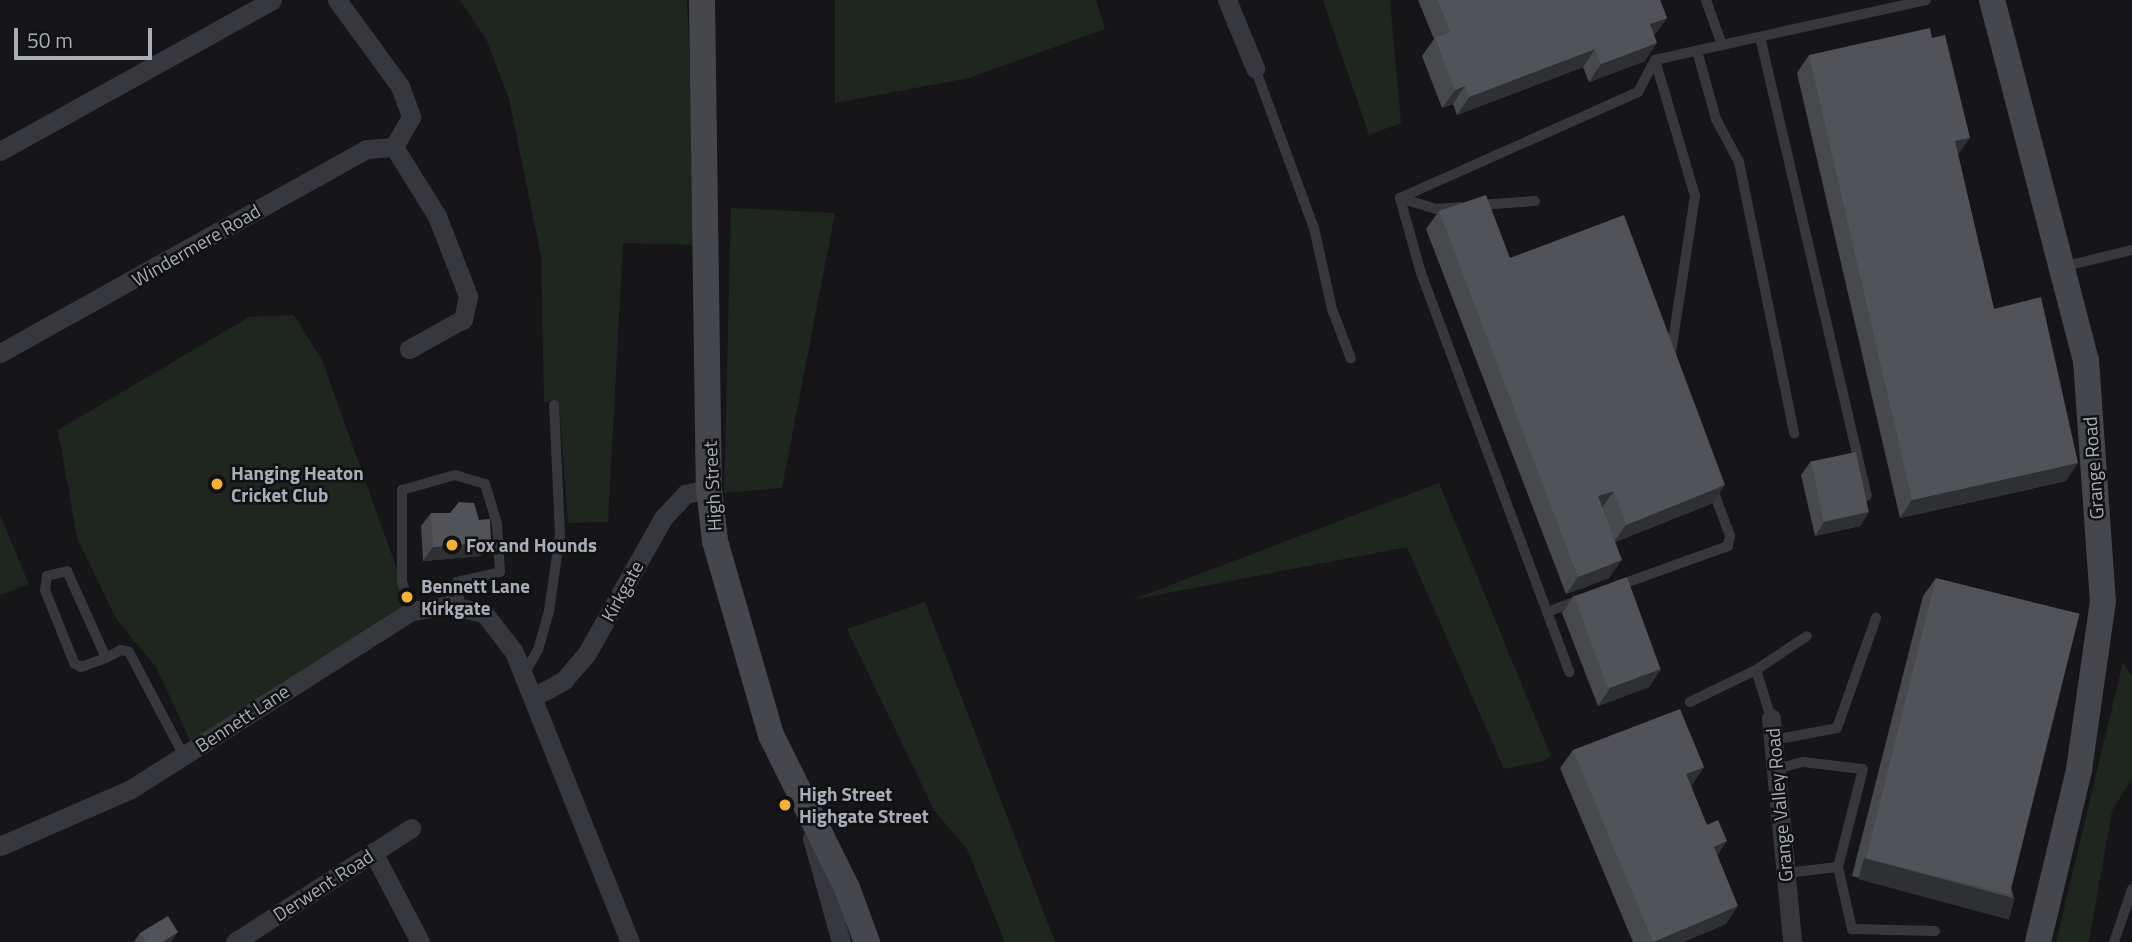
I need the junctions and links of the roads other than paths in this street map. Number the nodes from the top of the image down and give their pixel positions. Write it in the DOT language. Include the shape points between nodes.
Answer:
graph roads {
  1 [pos="272,0"];
  2 [pos="337,0"];
  3 [pos="702,0"];
  4 [pos="1227,0"];
  5 [pos="1706,0"];
  6 [pos="1926,0"];
  7 [pos="1992,0"];
  8 [pos="1760,37"];
  9 [pos="1722,45"];
  10 [pos="1697,51"];
  11 [pos="1655,60"];
  12 [pos="1255,68"];
  13 [pos="394,147"];
  14 [pos="0,151"];
  15 [pos="1400,198"];
  16 [pos="1535,201"];
  17 [pos="2132,250"];
  18 [pos="2062,267"];
  19 [pos="409,349"];
  20 [pos="0,353"];
  21 [pos="1351,359"];
  22 [pos="1670,366"];
  23 [pos="554,405"];
  24 [pos="1794,433"];
  25 [pos="1708,474"];
  26 [pos="709,489"];
  27 [pos="1867,496"];
  28 [pos="1605,590"];
  29 [pos="1593,595"];
  30 [pos="460,607"];
  31 [pos="412,611"];
  32 [pos="1546,612"];
  33 [pos="1876,618"];
  34 [pos="1807,636"];
  35 [pos="106,658"];
  36 [pos="1756,670"];
  37 [pos="1569,672"];
  38 [pos="524,674"];
  39 [pos="535,696"];
  40 [pos="1690,702"];
  41 [pos="1771,718"];
  42 [pos="1773,740"];
  43 [pos="184,756"];
  44 [pos="1776,769"];
  45 [pos="800,800"];
  46 [pos="411,828"];
  47 [pos="0,846"];
  48 [pos="373,852"];
  49 [pos="1838,867"];
  50 [pos="1786,873"];
  51 [pos="2132,890"];
  52 [pos="2128,916"];
  53 [pos="1935,930"];
  54 [pos="236,942"];
  55 [pos="420,942"];
  56 [pos="630,942"];
  57 [pos="841,942"];
  58 [pos="867,942"];
  59 [pos="1792,942"];
  60 [pos="2038,942"];
  61 [pos="2114,942"];
  1 -- 14 [label="street"];
  2 -- 13 [label="street" via="400,86 411,117"];
  3 -- 26 [label="street, High Street"];
  4 -- 12 [label="street"];
  5 -- 9 [label="lane"];
  6 -- 8 [label="lane"];
  7 -- 18 [label="street, Grange Road"];
  8 -- 9 [label="lane"];
  8 -- 27 [label="lane"];
  9 -- 10 [label="lane"];
  10 -- 11 [label="lane"];
  10 -- 24 [label="lane" via="1716,119 1739,162"];
  11 -- 15 [label="lane" via="1638,92"];
  11 -- 22 [label="lane" via="1695,196"];
  12 -- 21 [label="lane" via="1314,228 1332,309"];
  13 -- 19 [label="street" via="437,216 468,296 463,319"];
  13 -- 20 [label="street, Windermere Road" via="366,149"];
  15 -- 16 [label="lane" via="1436,209"];
  15 -- 32 [label="lane" via="1421,273"];
  17 -- 18 [label="lane"];
  18 -- 60 [label="street, Grange Road" via="2085,360 2103,601 2079,770"];
  23 -- 38 [label="lane" via="560,535 549,611 538,650"];
  25 -- 28 [label="lane" via="1730,536 1728,546"];
  26 -- 39 [label="street, Kirkgate" via="685,494 663,518 587,653 563,681"];
  26 -- 45 [label="street, High Street" via="715,541 747,664"];
  29 -- 32 [label="lane"];
  30 -- 31 [label="street, Bennett Lane"];
  30 -- 31 [label="lane" via="457,582 500,572 497,524 485,484 455,475 402,490 402,582"];
  30 -- 38 [label="street, Bennett Lane" via="484,613"];
  31 -- 43 [label="street, Bennett Lane"];
  32 -- 37 [label="lane"];
  33 -- 42 [label="lane" via="1837,728"];
  34 -- 36 [label="lane"];
  35 -- 35 [label="lane" via="81,667 74,663 45,590 47,576 67,571"];
  35 -- 43 [label="lane" via="121,650 129,652"];
  36 -- 40 [label="lane"];
  36 -- 41 [label="lane, Grange Valley Road"];
  38 -- 39 [label="street"];
  39 -- 56 [label="street"];
  41 -- 42 [label="street, Grange Valley Road"];
  42 -- 44 [label="street, Grange Valley Road"];
  43 -- 47 [label="street, Bennett Lane" via="131,789"];
  44 -- 49 [label="lane" via="1804,762 1863,769"];
  44 -- 50 [label="street, Grange Valley Road"];
  45 -- 57 [label="street"];
  45 -- 58 [label="street, High Street" via="847,888"];
  46 -- 48 [label="street, Derwent Road"];
  48 -- 54 [label="street, Derwent Road"];
  48 -- 55 [label="street"];
  49 -- 50 [label="lane"];
  49 -- 53 [label="lane" via="1852,929"];
  50 -- 59 [label="street, Grange Valley Road"];
  51 -- 52 [label="lane"];
  52 -- 61 [label="lane"];
}
